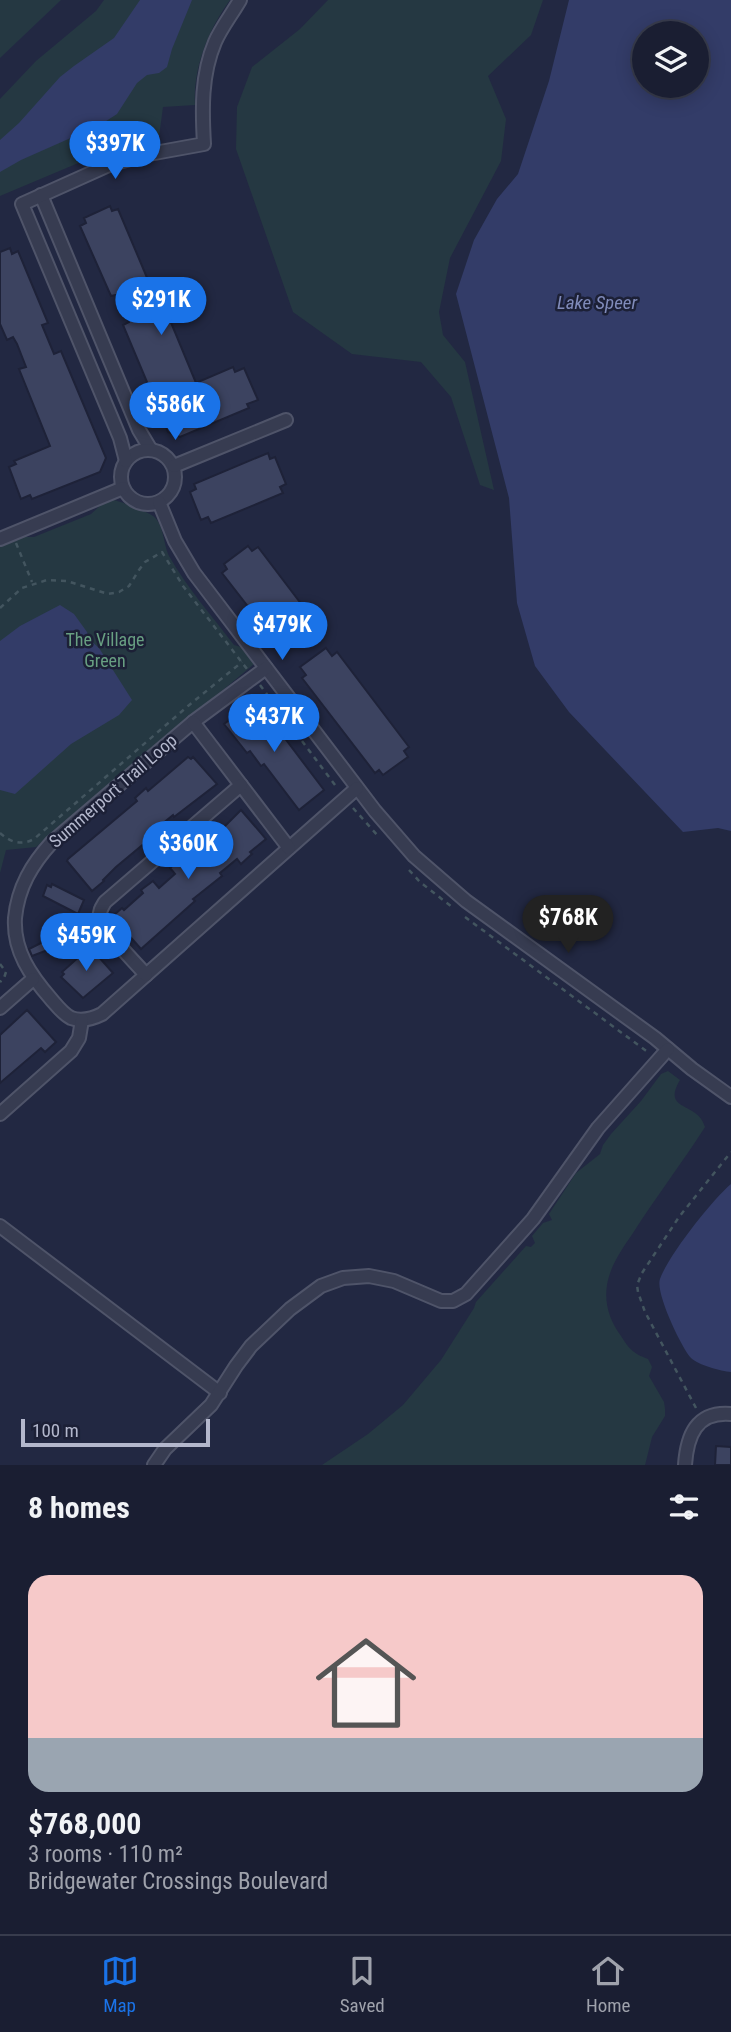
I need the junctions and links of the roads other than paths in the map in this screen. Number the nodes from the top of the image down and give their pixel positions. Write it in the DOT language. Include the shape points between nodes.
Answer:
graph roads {
  1 [pos="240,0"];
  2 [pos="41,195"];
  3 [pos="286,420"];
  4 [pos="151,450"];
  5 [pos="126,461"];
  6 [pos="174,466"];
  7 [pos="123,488"];
  8 [pos="159,502"];
  9 [pos="6,536"];
  10 [pos="266,668"];
  11 [pos="193,722"];
  12 [pos="241,785"];
  13 [pos="357,788"];
  14 [pos="289,848"];
  15 [pos="146,975"];
  16 [pos="33,979"];
  17 [pos="0,1008"];
  18 [pos="82,1020"];
  19 [pos="668,1049"];
  20 [pos="731,1097"];
  21 [pos="0,1114"];
  22 [pos="0,1226"];
  23 [pos="220,1393"];
  24 [pos="731,1414"];
  25 [pos="154,1465"];
  26 [pos="685,1465"];
  1 -- 2 [label="street" via="215,42 206,72 204,144 111,164"];
  2 -- 4 [label="street"];
  2 -- 5 [label="street" via="22,204"];
  3 -- 6 [label="street"];
  4 -- 5 [label="street" via="137,452"];
  4 -- 6 [label="street" via="165,455"];
  5 -- 7 [label="street" via="121,474"];
  6 -- 8 [label="street" via="174,487"];
  7 -- 8 [label="street" via="138,502"];
  7 -- 9 [label="street"];
  8 -- 10 [label="street" via="194,572"];
  10 -- 11 [label="street, Summerport Trail Loop"];
  10 -- 13 [label="street"];
  11 -- 12 [label="street"];
  11 -- 16 [label="street, Summerport Trail Loop" via="52,842 28,872 15,922 22,956"];
  12 -- 14 [label="street"];
  12 -- 15 [label="street" via="101,908 104,928"];
  13 -- 14 [label="street"];
  13 -- 19 [label="street" via="436,877"];
  14 -- 15 [label="street"];
  15 -- 18 [label="street" via="102,1014"];
  16 -- 17 [label="street"];
  16 -- 18 [label="street, Summerport Trail Loop" via="62,1011"];
  18 -- 21 [label="street" via="76,1045"];
  19 -- 20 [label="street"];
  19 -- 23 [label="street" via="593,1135 533,1219 466,1294 441,1301 381,1278 332,1281 300,1300 260,1337"];
  22 -- 23 [label="street"];
  23 -- 25 [label="street"];
  24 -- 26 [label="street" via="712,1416 694,1428"];
}
